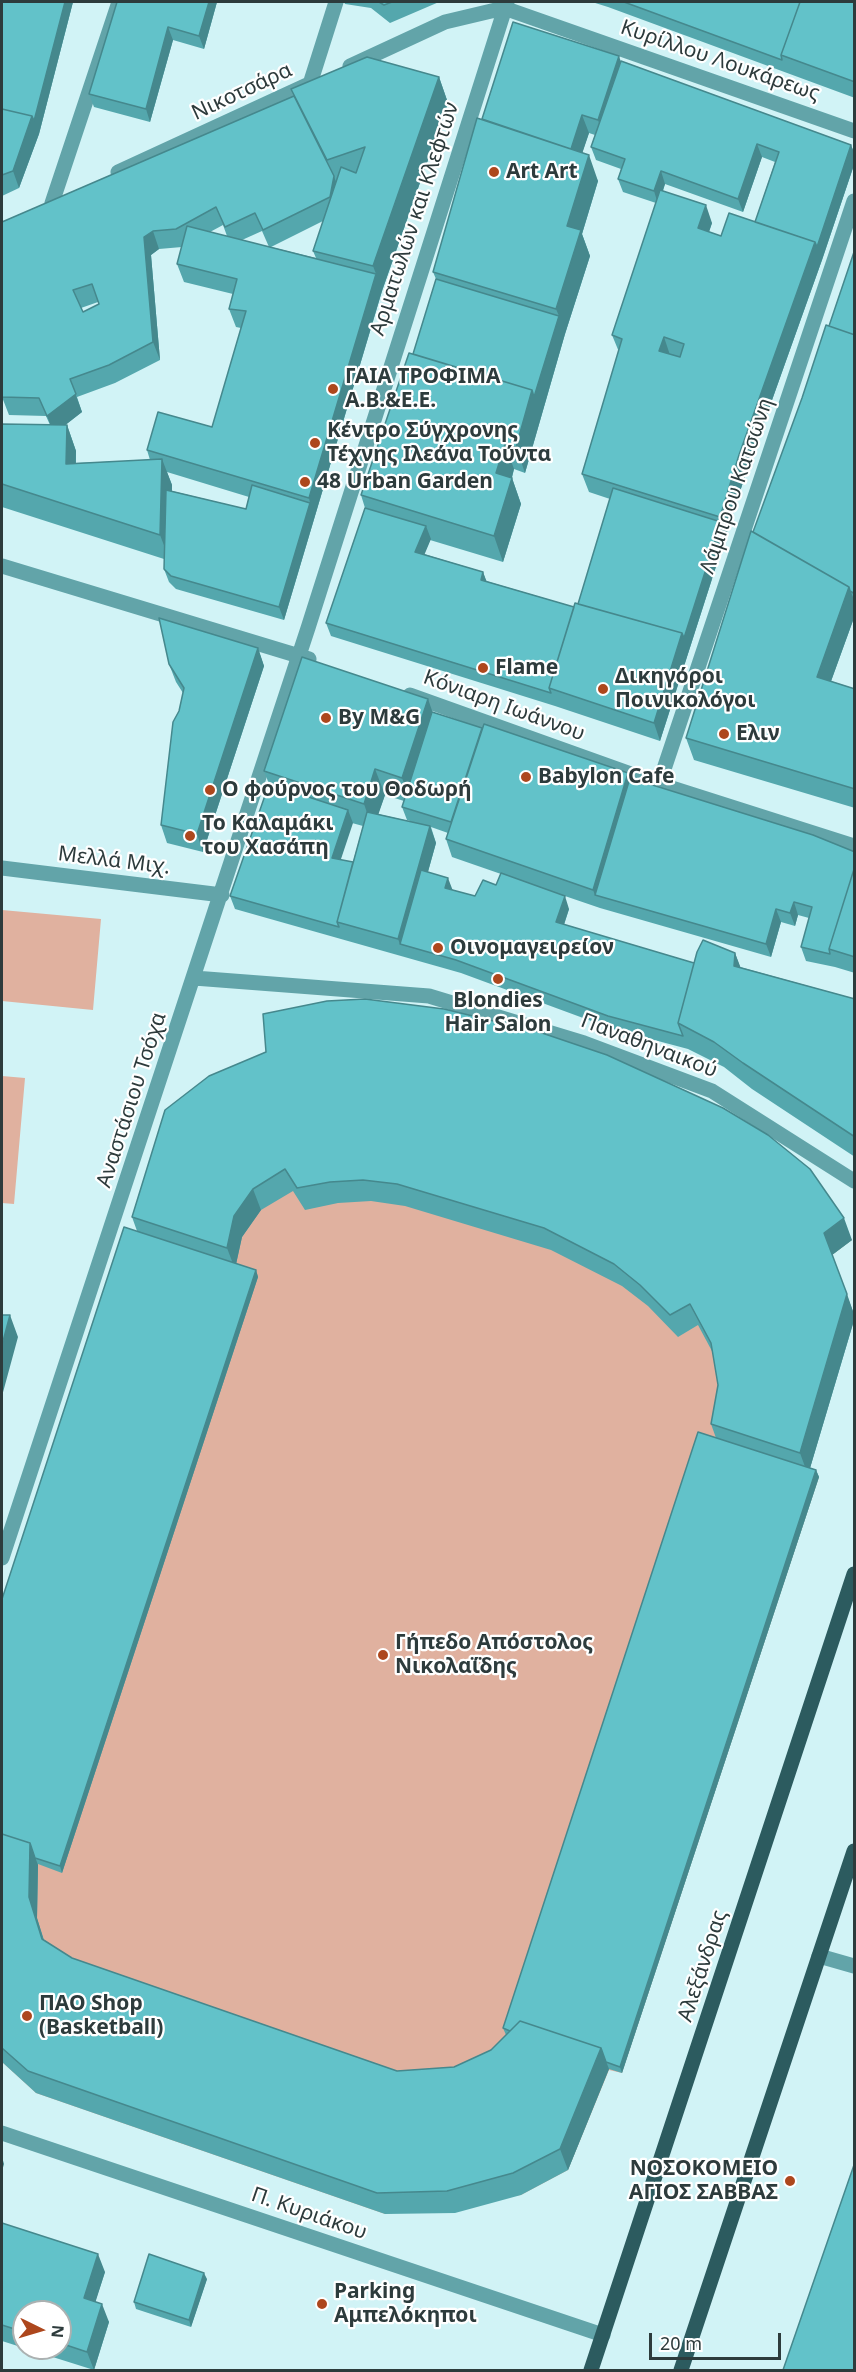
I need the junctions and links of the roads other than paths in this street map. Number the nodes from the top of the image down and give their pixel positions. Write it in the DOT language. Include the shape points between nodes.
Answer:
graph roads {
  1 [pos="119,2"];
  2 [pos="336,2"];
  3 [pos="505,5"];
  4 [pos="310,84"];
  5 [pos="855,131"];
  6 [pos="106,178"];
  7 [pos="73,193"];
  8 [pos="855,201"];
  9 [pos="2,566"];
  10 [pos="299,656"];
  11 [pos="322,664"];
  12 [pos="400,692"];
  13 [pos="659,784"];
  14 [pos="855,846"];
  15 [pos="2,868"];
  16 [pos="222,895"];
  17 [pos="194,978"];
  18 [pos="855,1181"];
  19 [pos="2,1558"];
  20 [pos="855,1574"];
  21 [pos="855,1851"];
  22 [pos="819,1956"];
  23 [pos="855,1966"];
  24 [pos="2,2133"];
  25 [pos="603,2334"];
  26 [pos="591,2370"];
  27 [pos="681,2370"];
  1 -- 7 [label="street" via="47,205"];
  2 -- 4 [label="street"];
  3 -- 4 [label="street, Νικοτσάρα" via="445,22"];
  3 -- 5 [label="street, Κυρίλλου Λουκάρεως"];
  3 -- 10 [label="street, Αρματωλών και Κλεφτών"];
  4 -- 6 [label="street, Νικοτσάρα"];
  8 -- 13 [label="street, Λάμπρου Κατσώνη"];
  9 -- 10 [label="street"];
  10 -- 11 [label="street"];
  10 -- 16 [label="street, Αναστάσιου Τσόχα"];
  12 -- 13 [label="street, Κόνιαρη Ιωάννου"];
  13 -- 14 [label="street, Κόνιαρη Ιωάννου"];
  15 -- 16 [label="street, Μελλά Μιχ."];
  16 -- 17 [label="street, Αναστάσιου Τσόχα"];
  17 -- 18 [label="street, Παναθηναικού" via="429,996 573,1039 712,1091"];
  17 -- 19 [label="street, Αναστάσιου Τσόχα"];
  20 -- 25 [label="main road, Αλεξάνδρας"];
  21 -- 22 [label="main road"];
  22 -- 23 [label="street"];
  22 -- 27 [label="main road"];
  24 -- 25 [label="street, Π. Κυριάκου"];
  25 -- 26 [label="main road, Αλεξάνδρας"];
}
